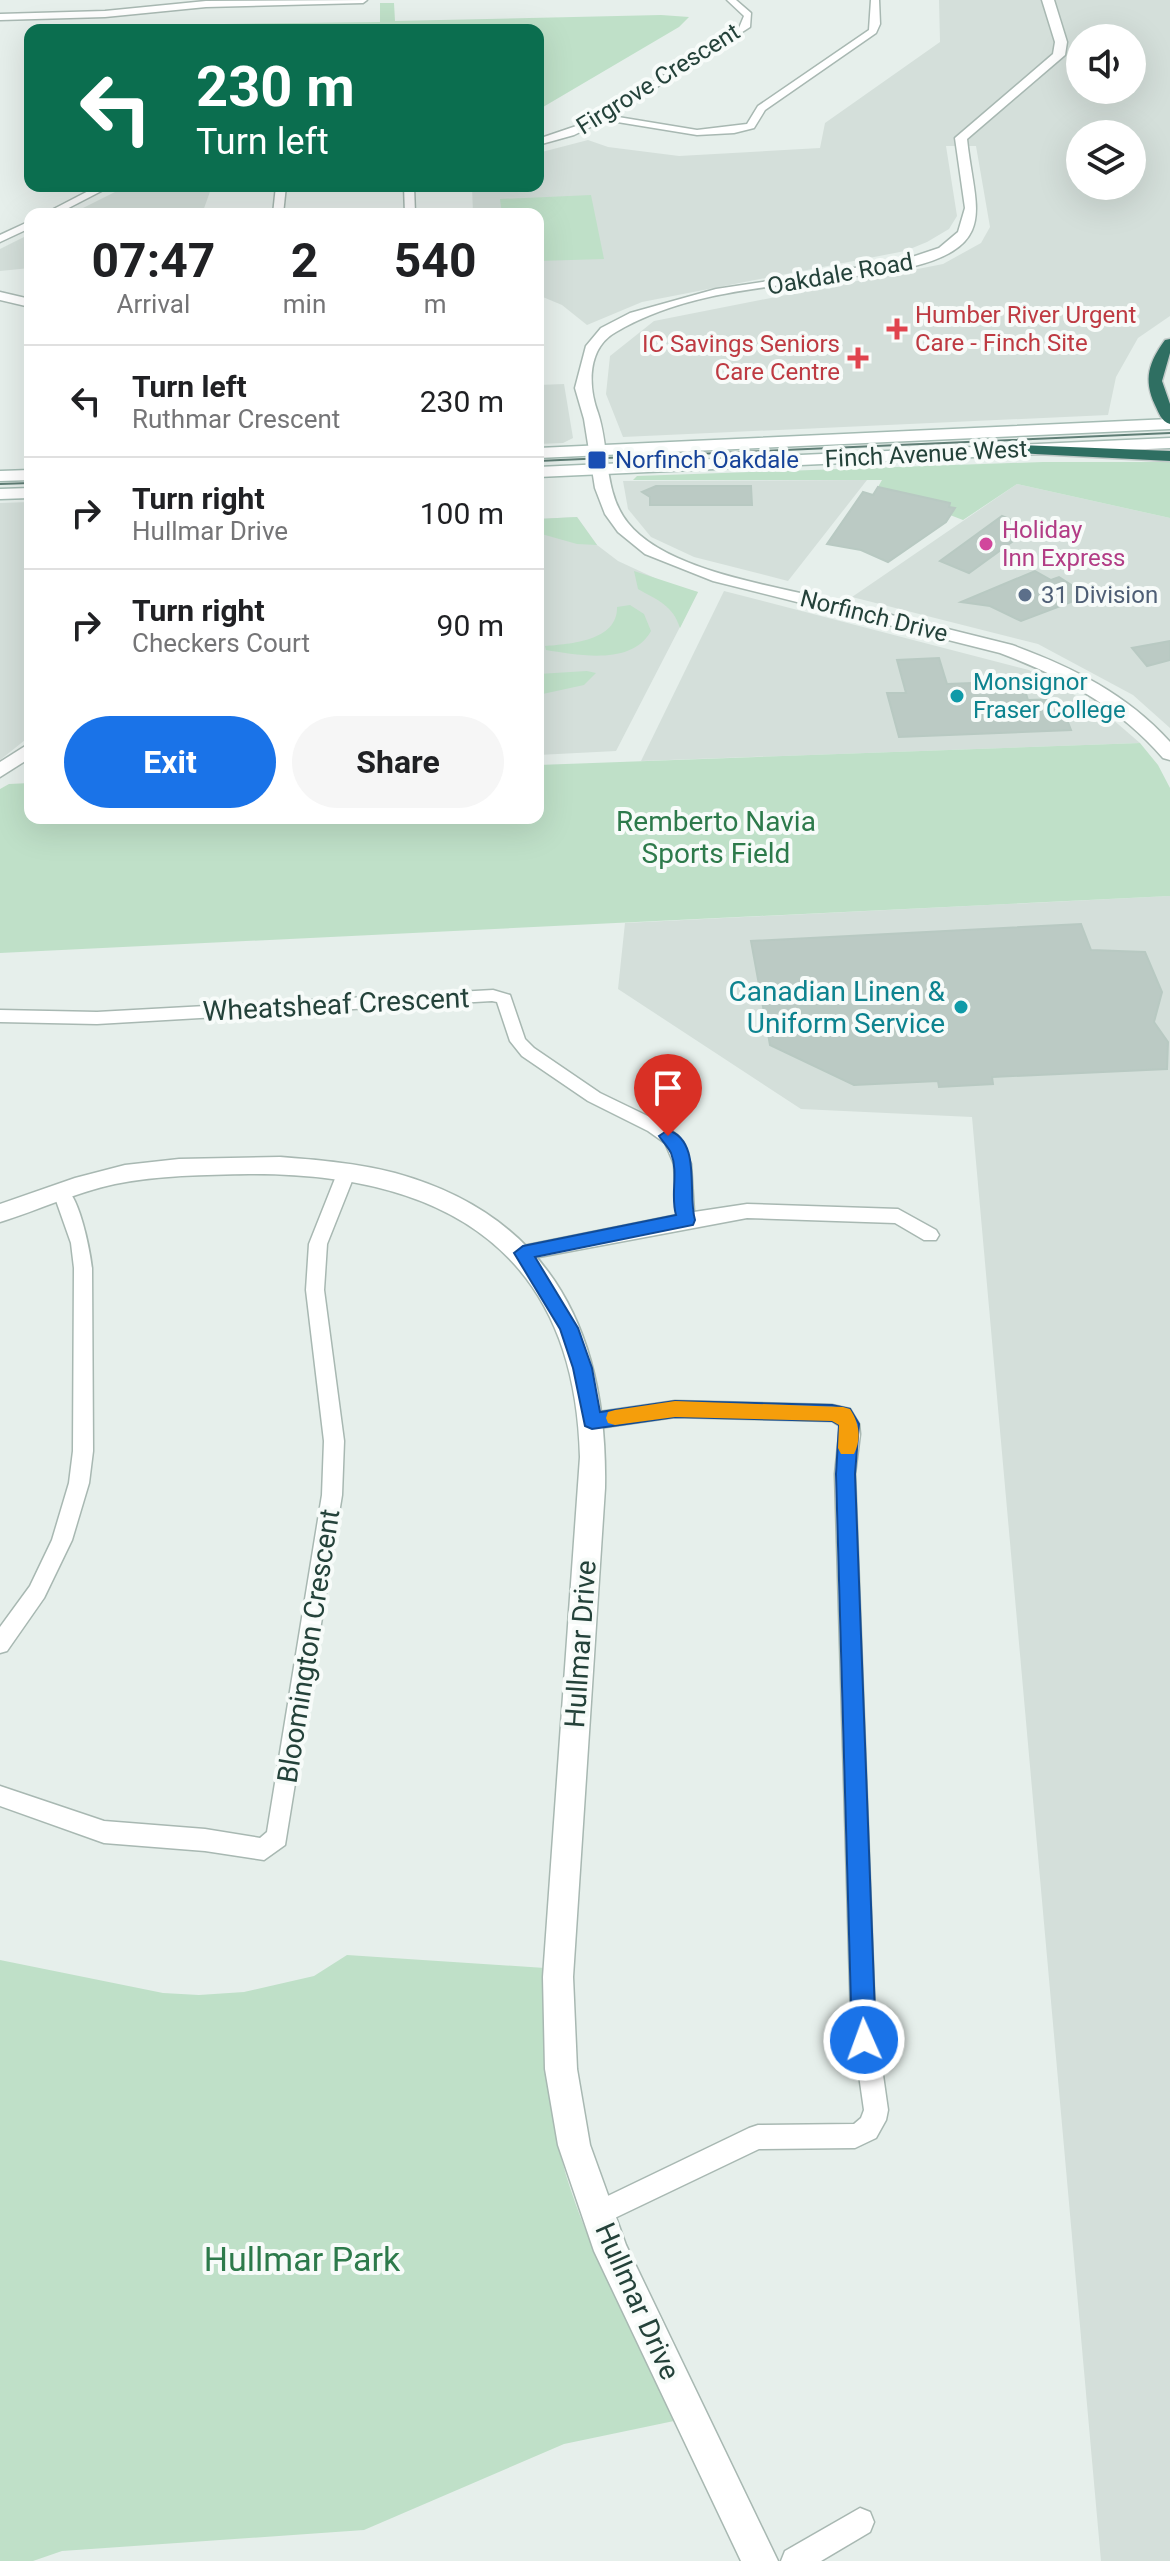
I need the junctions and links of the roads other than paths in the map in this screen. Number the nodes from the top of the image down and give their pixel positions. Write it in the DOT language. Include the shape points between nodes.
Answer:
graph roads {
  1 [pos="363,0"];
  2 [pos="731,0"];
  3 [pos="875,0"];
  4 [pos="1048,0"];
  5 [pos="0,17"];
  6 [pos="605,117"];
  7 [pos="544,140"];
  8 [pos="94,192"];
  9 [pos="61,208"];
  10 [pos="24,227"];
  11 [pos="0,239"];
  12 [pos="0,296"];
  13 [pos="24,302"];
  14 [pos="1170,343"];
  15 [pos="1170,422"];
  16 [pos="1170,443"];
  17 [pos="1020,450"];
  18 [pos="597,451"];
  19 [pos="544,453"];
  20 [pos="1170,456"];
  21 [pos="600,470"];
  22 [pos="544,472"];
  23 [pos="24,475"];
  24 [pos="0,476"];
  25 [pos="24,493"];
  26 [pos="0,494"];
  27 [pos="24,753"];
  28 [pos="1170,754"];
  29 [pos="0,771"];
  30 [pos="0,1016"];
  31 [pos="347,1171"];
  32 [pos="62,1192"];
  33 [pos="0,1213"];
  34 [pos="687,1220"];
  35 [pos="930,1235"];
  36 [pos="523,1253"];
  37 [pos="592,1421"];
  38 [pos="0,1644"];
  39 [pos="0,1796"];
  40 [pos="598,2214"];
  41 [pos="860,2522"];
  42 [pos="760,2561"];
  43 [pos="795,2561"];
  1 -- 5 [label="street"];
  2 -- 6 [label="street, Firgrove Crescent" via="748,15 745,28"];
  3 -- 6 [label="street" via="873,31 761,108 751,126 659,130"];
  4 -- 18 [label="street, Oakdale Road" via="1061,42 1059,55 961,138 974,214 966,232 950,248 898,266 664,303 620,321 592,346 583,387"];
  6 -- 7 [label="street, Firgrove Crescent"];
  8 -- 9 [label="street"];
  10 -- 11 [label="street"];
  12 -- 13 [label="street"];
  14 -- 15 [label="highway" via="1153,380"];
  15 -- 18 [label="street, Finch Avenue West"];
  16 -- 17 [label="street, Finch Avenue West"];
  17 -- 20 [label="highway"];
  17 -- 21 [label="street, Finch Avenue West"];
  18 -- 19 [label="street, Finch Avenue West"];
  18 -- 21 [label="street, Norfinch Drive"];
  21 -- 22 [label="street, Finch Avenue West"];
  21 -- 28 [label="street, Norfinch Drive" via="620,529 675,563 1033,659 1110,697 1149,728"];
  23 -- 24 [label="street"];
  25 -- 26 [label="street"];
  27 -- 29 [label="street"];
  30 -- 34 [label="street, Wheatsheaf Crescent" via="97,1018 493,995 504,999 518,1041 528,1052 606,1104 668,1136 682,1163"];
  31 -- 32 [label="street, Hullmar Drive" via="262,1164 162,1169 90,1181"];
  31 -- 36 [label="street, Hullmar Drive" via="440,1197 488,1224"];
  31 -- 39 [label="street, Bloomington Crescent" via="318,1244 315,1290 334,1441 332,1495 277,1838 264,1849 104,1832"];
  32 -- 33 [label="street, Hullmar Drive"];
  32 -- 38 [label="street" via="83,1268 79,1483 62,1540 37,1592"];
  34 -- 35 [label="street" via="778,1210 898,1216"];
  34 -- 36 [label="street"];
  36 -- 37 [label="street, Hullmar Drive" via="569,1328"];
  37 -- 40 [label="street, Hullmar Drive" via="558,2036 574,2145"];
  37 -- 40 [label="street" via="675,1409 731,1409 832,1413 843,1415 849,1424 845,1474 863,2019 876,2110 866,2132 758,2137"];
  40 -- 42 [label="street, Hullmar Drive"];
  41 -- 43 [label="street"];
}
